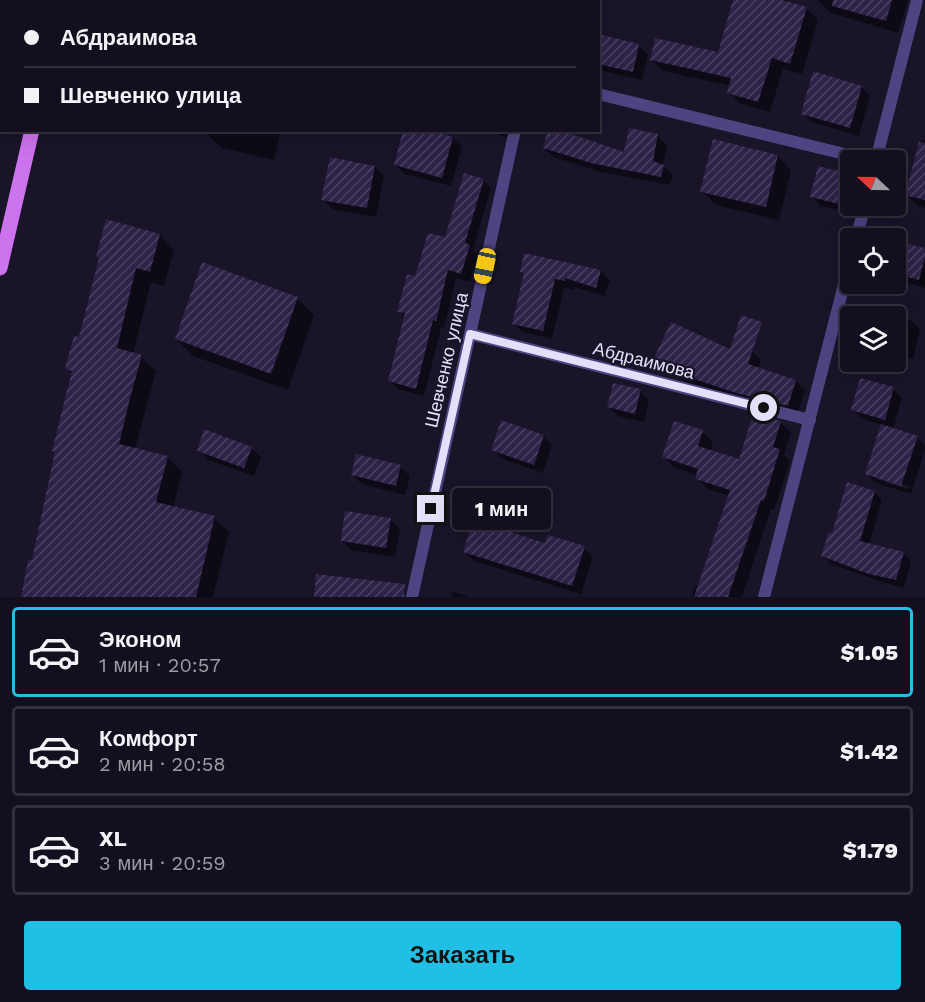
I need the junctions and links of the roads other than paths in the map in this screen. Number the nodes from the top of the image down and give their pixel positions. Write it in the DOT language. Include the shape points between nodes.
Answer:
graph roads {
  1 [pos="917,0"];
  2 [pos="600,94"];
  3 [pos="32,132"];
  4 [pos="515,132"];
  5 [pos="879,150"];
  6 [pos="840,153"];
  7 [pos="0,268"];
  8 [pos="842,294"];
  9 [pos="470,334"];
  10 [pos="810,420"];
  11 [pos="412,597"];
  12 [pos="764,597"];
  1 -- 5 [label="street"];
  2 -- 6 [label="street"];
  3 -- 7 [label="main road"];
  4 -- 9 [label="street, Шевченко улица"];
  8 -- 10 [label="street"];
  9 -- 10 [label="street, Абдраимова"];
  9 -- 11 [label="street, Шевченко улица"];
  10 -- 12 [label="street"];
}
